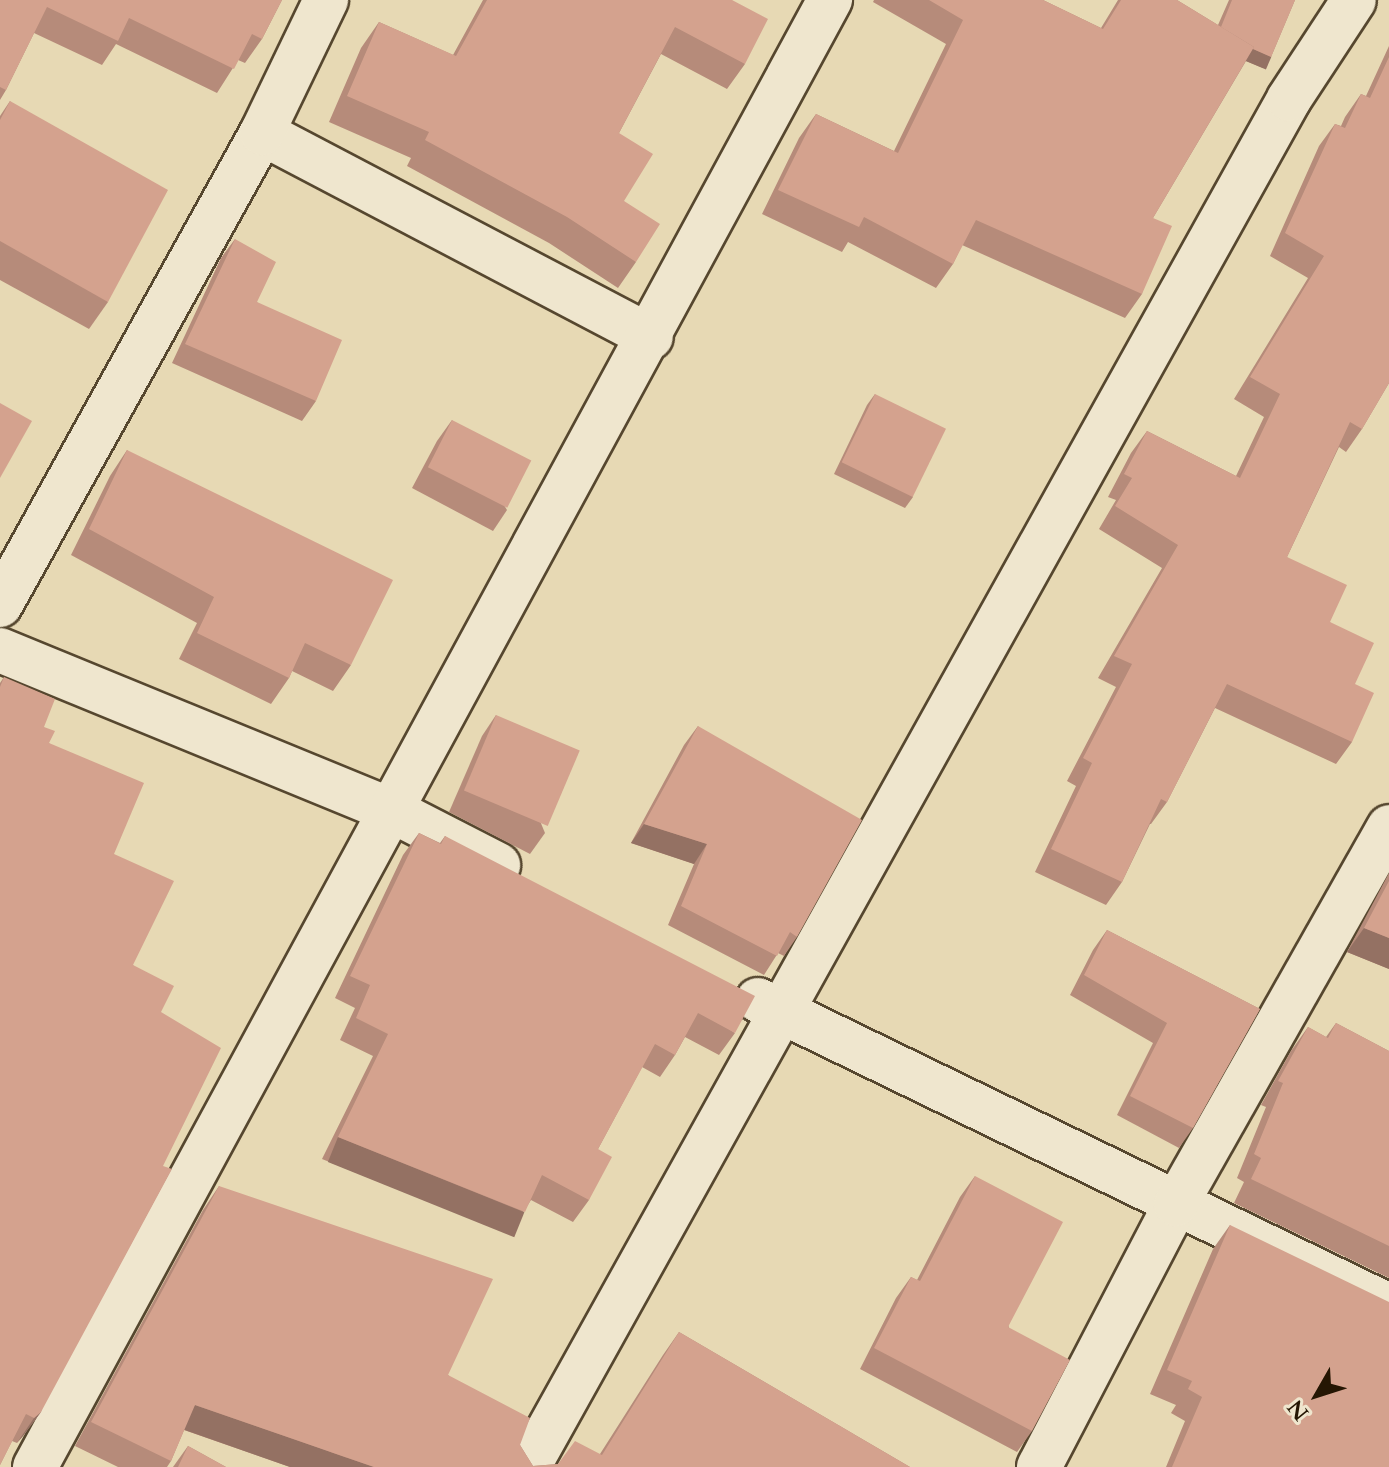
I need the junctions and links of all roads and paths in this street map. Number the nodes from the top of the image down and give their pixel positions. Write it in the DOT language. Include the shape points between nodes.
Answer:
graph roads {
  1 [pos="326,0"];
  2 [pos="830,0"];
  3 [pos="1354,0"];
  4 [pos="262,133"];
  5 [pos="651,337"];
  6 [pos="0,605"];
  7 [pos="0,650"];
  8 [pos="395,812"];
  9 [pos="1389,827"];
  10 [pos="533,884"];
  11 [pos="727,984"];
  12 [pos="783,1013"];
  13 [pos="1176,1204"];
  14 [pos="1389,1306"];
  15 [pos="35,1467"];
  16 [pos="528,1467"];
  17 [pos="1039,1467"];
  1 -- 4 [label="street"];
  2 -- 5 [label="street"];
  3 -- 12 [label="street" via="1281,113"];
  4 -- 5 [label="street"];
  4 -- 6 [label="street"];
  5 -- 8 [label="street"];
  7 -- 8 [label="street"];
  8 -- 10 [label="street"];
  8 -- 15 [label="street"];
  9 -- 13 [label="street"];
  11 -- 12 [label="street"];
  12 -- 13 [label="street"];
  12 -- 16 [label="street"];
  13 -- 14 [label="street"];
  13 -- 17 [label="street"];
}
